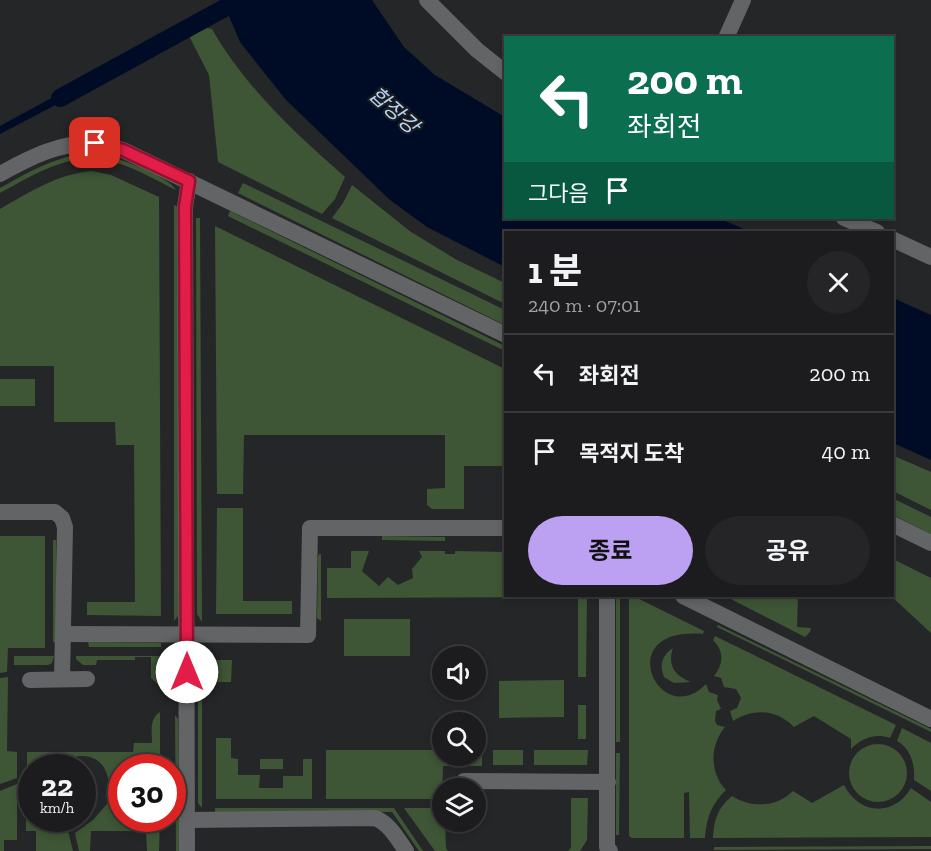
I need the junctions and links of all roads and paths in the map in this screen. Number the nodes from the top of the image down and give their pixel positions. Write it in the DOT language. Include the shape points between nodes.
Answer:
graph roads {
  1 [pos="427,0"];
  2 [pos="743,0"];
  3 [pos="727,36"];
  4 [pos="504,71"];
  5 [pos="0,174"];
  6 [pos="189,181"];
  7 [pos="846,219"];
  8 [pos="875,231"];
  9 [pos="894,240"];
  10 [pos="931,257"];
  11 [pos="504,334"];
  12 [pos="0,512"];
  13 [pos="894,525"];
  14 [pos="504,528"];
  15 [pos="931,543"];
  16 [pos="607,597"];
  17 [pos="685,597"];
  18 [pos="63,634"];
  19 [pos="187,634"];
  20 [pos="62,679"];
  21 [pos="87,679"];
  22 [pos="30,680"];
  23 [pos="931,718"];
  24 [pos="486,781"];
  25 [pos="608,782"];
  26 [pos="188,820"];
  27 [pos="187,851"];
  28 [pos="406,851"];
  29 [pos="610,851"];
  1 -- 4 [label="street" via="470,44"];
  2 -- 3 [label="street"];
  5 -- 6 [label="street" via="38,153 95,143 123,150"];
  6 -- 11 [label="street"];
  6 -- 19 [label="street" via="185,207"];
  7 -- 8 [label="street"];
  9 -- 10 [label="street"];
  12 -- 18 [label="street" via="56,512 62,518"];
  13 -- 15 [label="street"];
  14 -- 19 [label="street" via="310,528 308,635"];
  16 -- 25 [label="street"];
  17 -- 23 [label="street"];
  18 -- 19 [label="street"];
  18 -- 20 [label="street"];
  19 -- 26 [label="street"];
  20 -- 21 [label="street"];
  20 -- 22 [label="street"];
  24 -- 25 [label="street"];
  25 -- 29 [label="street"];
  26 -- 27 [label="street"];
  26 -- 28 [label="street" via="375,818 391,829"];
}
